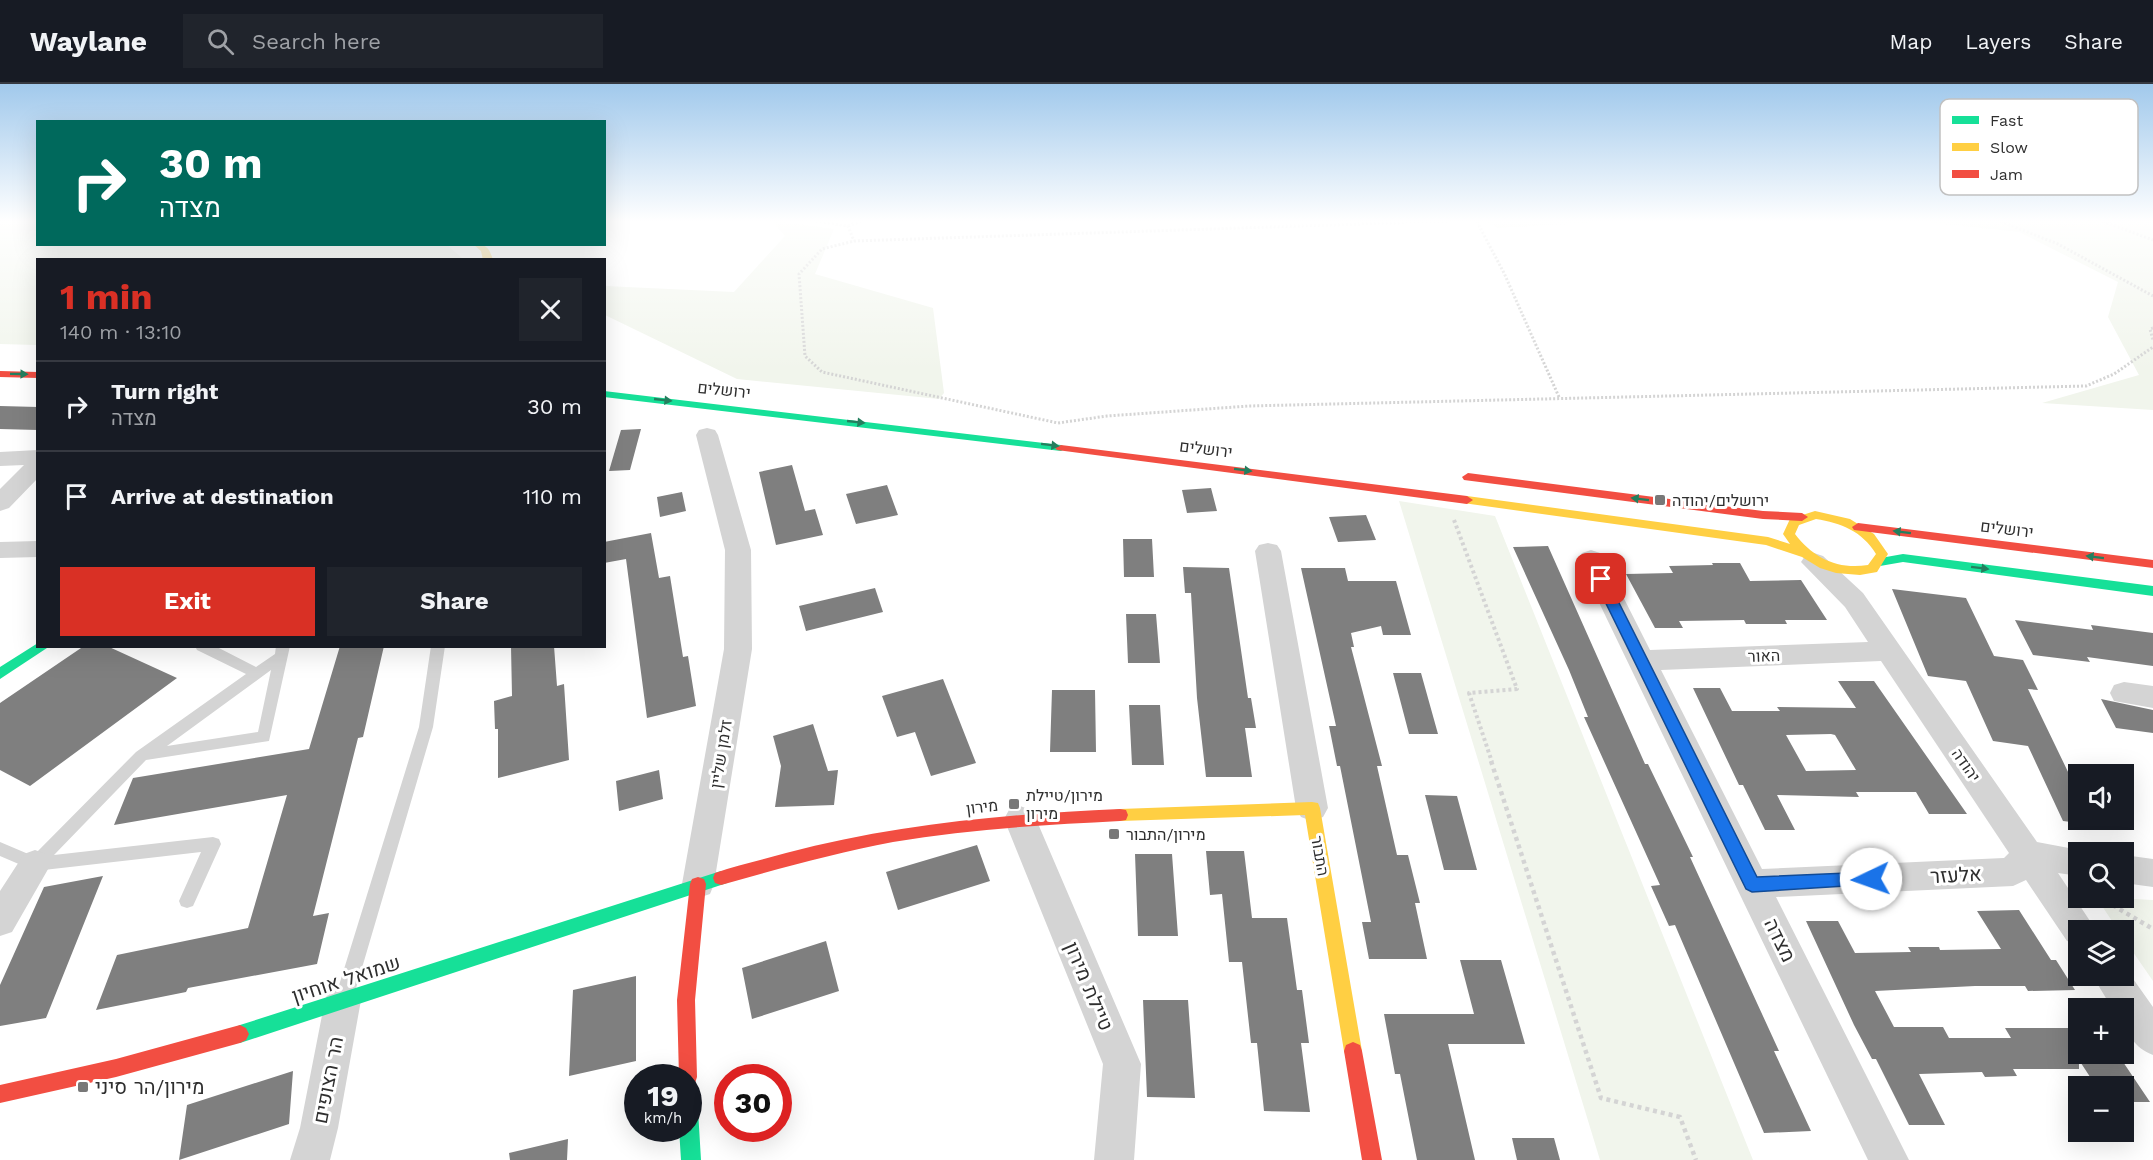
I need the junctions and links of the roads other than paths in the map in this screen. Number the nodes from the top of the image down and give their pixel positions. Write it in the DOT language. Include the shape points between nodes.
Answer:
graph roads {
  1 [pos="0,374"];
  2 [pos="36,375"];
  3 [pos="606,394"];
  4 [pos="707,435"];
  5 [pos="36,457"];
  6 [pos="0,459"];
  7 [pos="36,466"];
  8 [pos="1458,475"];
  9 [pos="0,503"];
  10 [pos="1802,517"];
  11 [pos="1858,527"];
  12 [pos="36,549"];
  13 [pos="0,550"];
  14 [pos="1268,551"];
  15 [pos="1808,558"];
  16 [pos="1591,559"];
  17 [pos="2153,564"];
  18 [pos="1871,567"];
  19 [pos="2153,591"];
  20 [pos="1854,600"];
  21 [pos="40,648"];
  22 [pos="206,648"];
  23 [pos="438,648"];
  24 [pos="282,651"];
  25 [pos="1887,651"];
  26 [pos="1641,661"];
  27 [pos="257,673"];
  28 [pos="0,674"];
  29 [pos="2124,693"];
  30 [pos="2153,697"];
  31 [pos="141,756"];
  32 [pos="1312,808"];
  33 [pos="1020,819"];
  34 [pos="0,849"];
  35 [pos="2027,854"];
  36 [pos="2068,860"];
  37 [pos="35,864"];
  38 [pos="2134,870"];
  39 [pos="2153,873"];
  40 [pos="698,884"];
  41 [pos="1752,884"];
  42 [pos="187,901"];
  43 [pos="2072,920"];
  44 [pos="0,921"];
  45 [pos="2118,986"];
  46 [pos="343,1000"];
  47 [pos="2153,1038"];
  48 [pos="688,1064"];
  49 [pos="0,1094"];
  50 [pos="690,1142"];
  51 [pos="310,1160"];
  52 [pos="691,1160"];
  53 [pos="1114,1160"];
  54 [pos="1372,1160"];
  55 [pos="1889,1160"];
  1 -- 2 [label="street, one-way"];
  3 -- 15 [label="street, ירושלים, one-way" via="965,434 1446,496 1768,541"];
  4 -- 40 [label="street, זלמן שליין" via="738,550 738,649"];
  5 -- 6 [label="street"];
  7 -- 9 [label="street"];
  10 -- 8 [label="street, one-way"];
  10 -- 11 [label="street" via="1829,516"];
  10 -- 15 [label="street" via="1788,527 1788,536"];
  17 -- 11 [label="street, ירושלים, one-way"];
  11 -- 18 [label="street" via="1878,544 1882,554"];
  12 -- 13 [label="street"];
  14 -- 32 [label="street, התבור"];
  15 -- 18 [label="street, ירושלים" via="1830,568"];
  15 -- 20 [label="street, יהודה"];
  16 -- 26 [label="street, מצדה"];
  18 -- 19 [label="street, one-way" via="1903,558"];
  18 -- 20 [label="street"];
  20 -- 25 [label="street, יהודה"];
  21 -- 28 [label="street"];
  22 -- 27 [label="lane"];
  23 -- 46 [label="lane" via="426,727"];
  24 -- 27 [label="lane"];
  24 -- 31 [label="lane" via="264,737"];
  25 -- 26 [label="street, האור"];
  25 -- 35 [label="street, יהודה"];
  26 -- 41 [label="street, מצדה"];
  27 -- 31 [label="lane"];
  29 -- 30 [label="street"];
  31 -- 37 [label="lane"];
  32 -- 33 [label="street, מירון"];
  32 -- 54 [label="street, התבור"];
  33 -- 40 [label="street, מירון" via="916,832 832,848"];
  33 -- 53 [label="street, טיילת מירון" via="1122,1064"];
  34 -- 37 [label="lane"];
  35 -- 36 [label="street"];
  35 -- 41 [label="street, אלעזר" via="2013,872"];
  35 -- 43 [label="street, יהודה"];
  37 -- 42 [label="lane" via="213,844"];
  37 -- 44 [label="street"];
  38 -- 39 [label="street"];
  40 -- 46 [label="street, שמואל אוחיון"];
  40 -- 48 [label="street, זלמן שליין" via="686,1000"];
  41 -- 55 [label="street, מצדה"];
  45 -- 47 [label="street"];
  46 -- 49 [label="street, שמואל אוחיון" via="241,1034"];
  46 -- 51 [label="street, הר הצופים"];
  50 -- 52 [label="street"];
}
